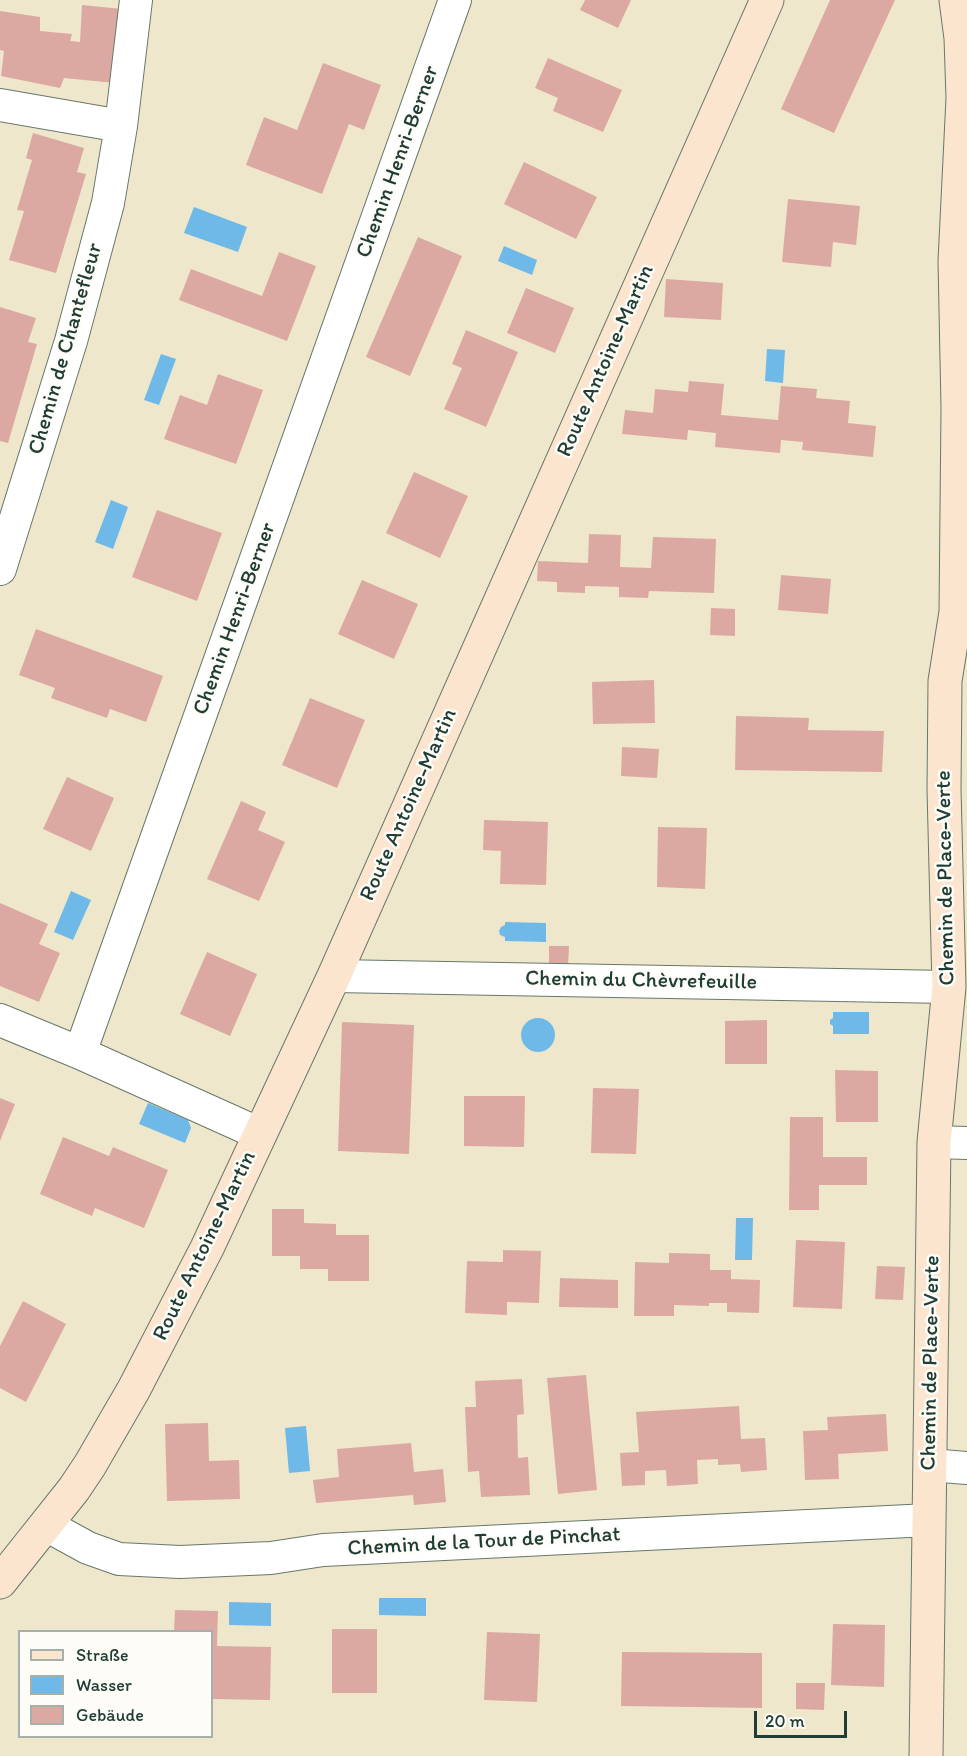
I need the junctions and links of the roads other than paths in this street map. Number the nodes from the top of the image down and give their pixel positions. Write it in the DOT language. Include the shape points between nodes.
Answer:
graph roads {
  1 [pos="136,0"];
  2 [pos="456,0"];
  3 [pos="767,0"];
  4 [pos="957,0"];
  5 [pos="0,105"];
  6 [pos="121,126"];
  7 [pos="0,569"];
  8 [pos="334,976"];
  9 [pos="949,987"];
  10 [pos="0,1020"];
  11 [pos="80,1053"];
  12 [pos="260,1134"];
  13 [pos="934,1142"];
  14 [pos="967,1143"];
  15 [pos="930,1466"];
  16 [pos="967,1468"];
  17 [pos="930,1520"];
  18 [pos="46,1525"];
  19 [pos="0,1582"];
  20 [pos="926,1756"];
  1 -- 6 [label="street, Chemin de Chantefleur"];
  2 -- 11 [label="street, Chemin Henri-Berner"];
  3 -- 8 [label="street, Route Antoine-Martin"];
  4 -- 9 [label="street, Chemin de Place-Verte" via="963,98 955,261 956,612 945,681"];
  5 -- 6 [label="street"];
  6 -- 7 [label="street, Chemin de Chantefleur" via="108,203 75,329"];
  8 -- 9 [label="street, Chemin du Chèvrefeuille"];
  8 -- 12 [label="street, Route Antoine-Martin"];
  9 -- 13 [label="street, Chemin de Place-Verte"];
  10 -- 11 [label="street"];
  11 -- 12 [label="street"];
  12 -- 18 [label="street, Route Antoine-Martin" via="134,1389 90,1465"];
  13 -- 14 [label="street"];
  13 -- 15 [label="street, Chemin de Place-Verte"];
  15 -- 16 [label="street"];
  15 -- 17 [label="street, Chemin de Place-Verte"];
  17 -- 18 [label="street, Chemin de la Tour de Pinchat" via="323,1550 271,1558 180,1562 104,1555"];
  17 -- 20 [label="street, Chemin de Place-Verte"];
  18 -- 19 [label="street, Route Antoine-Martin"];
}
